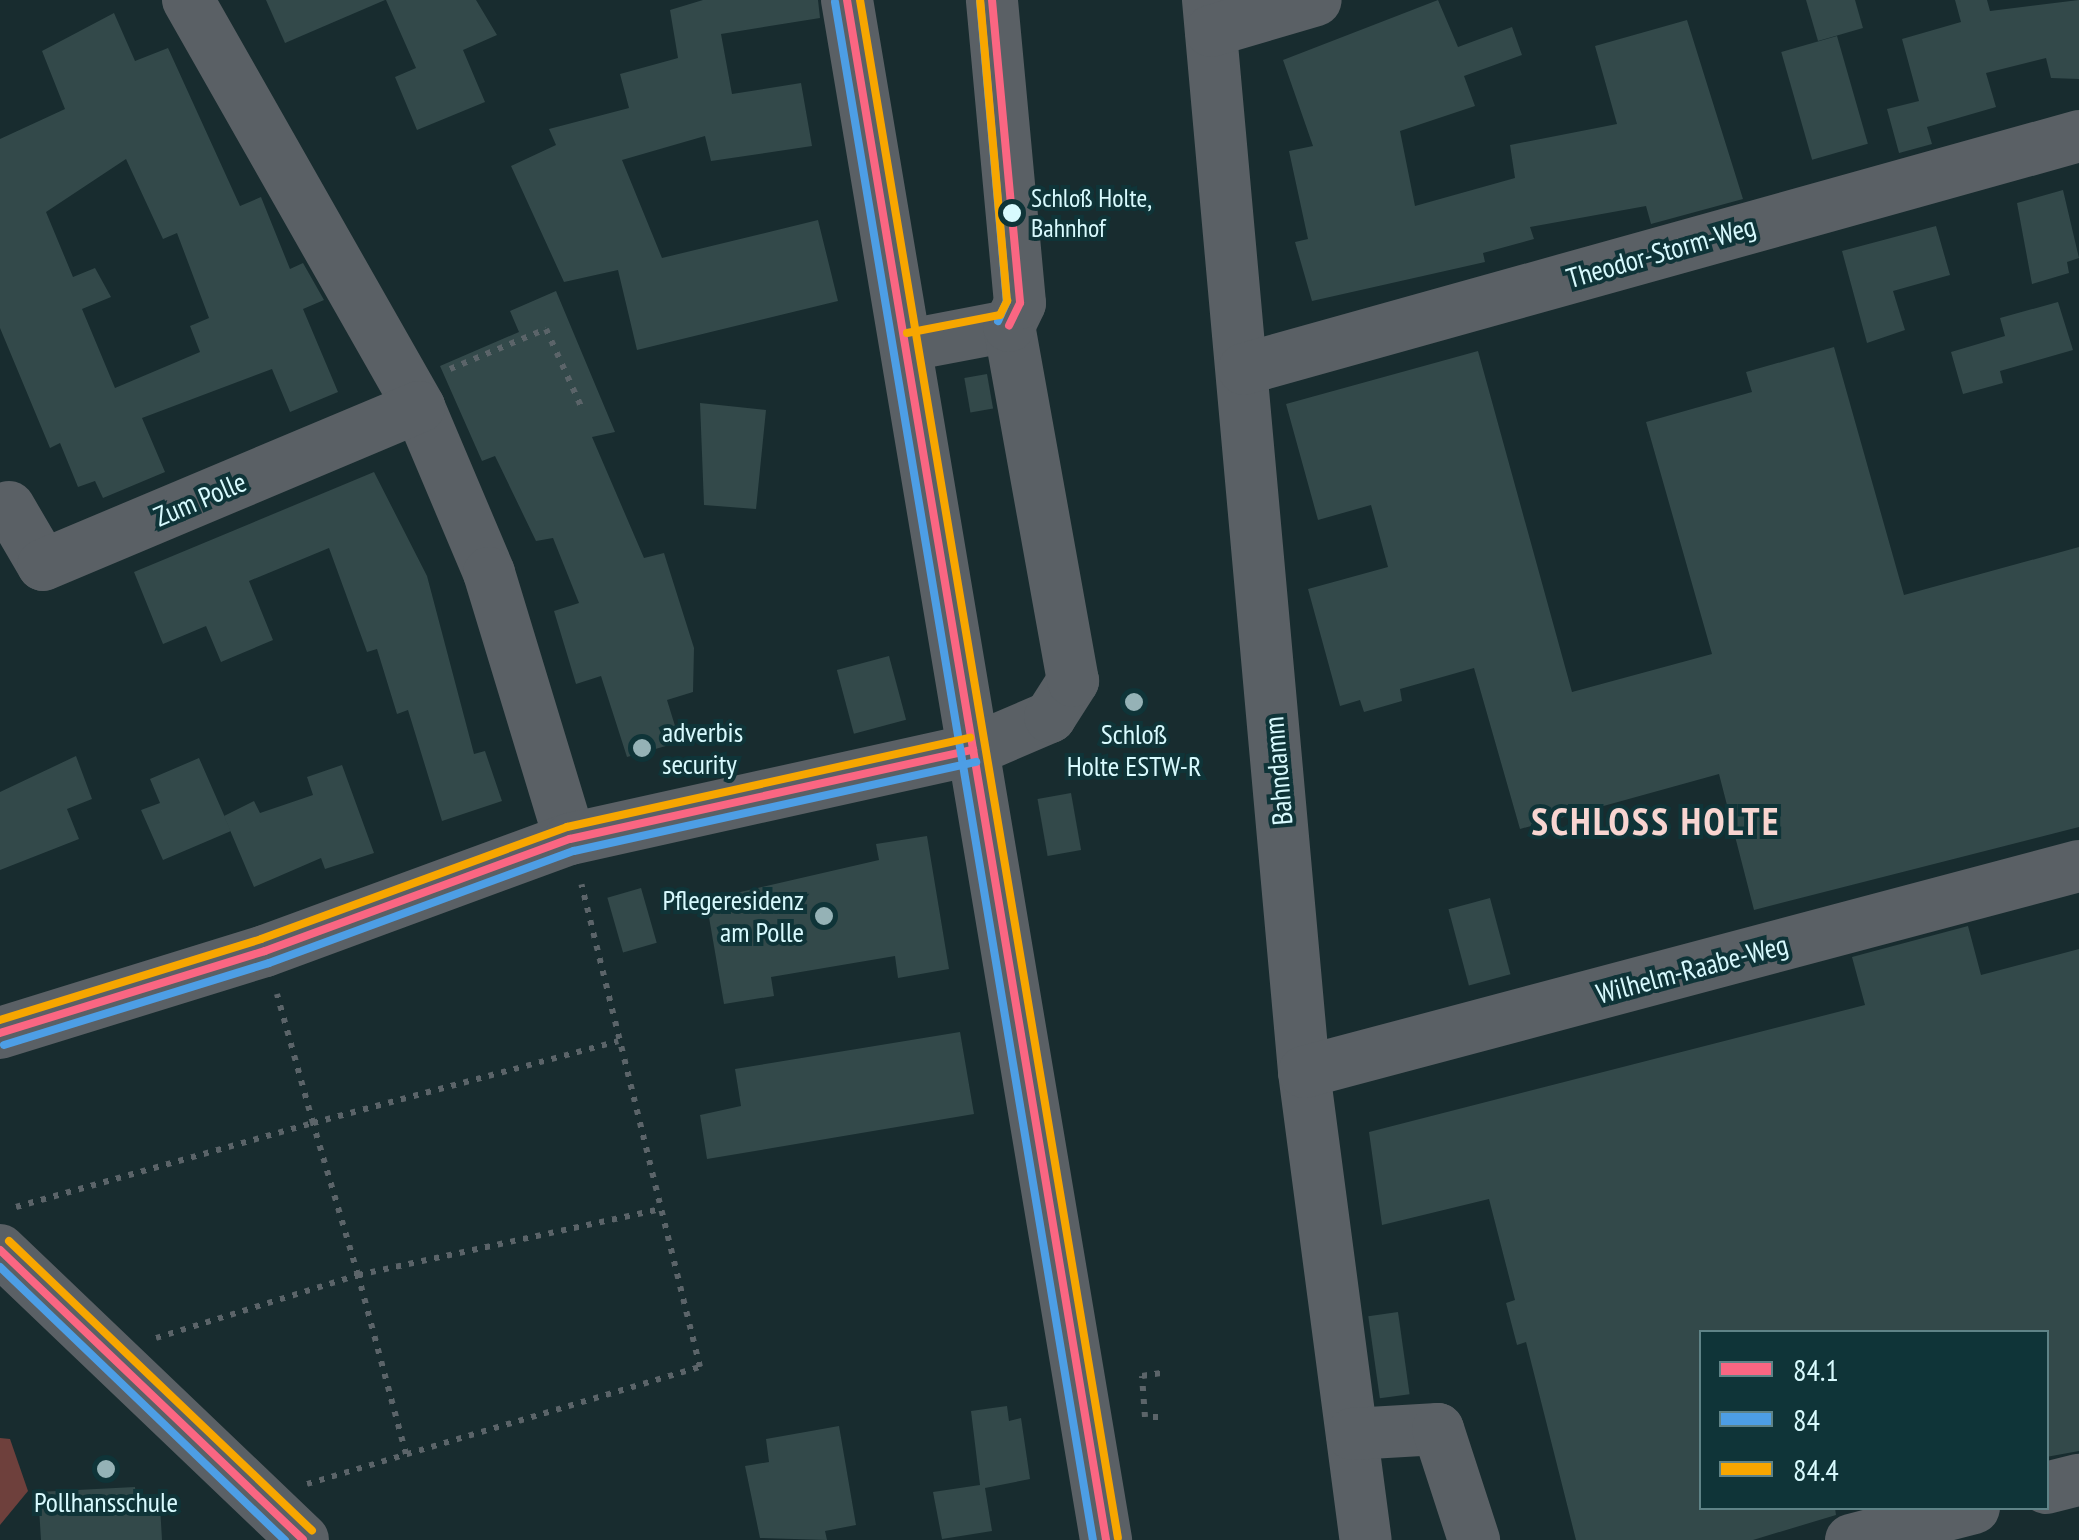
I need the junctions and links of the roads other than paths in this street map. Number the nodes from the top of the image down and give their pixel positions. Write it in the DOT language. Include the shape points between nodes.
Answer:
graph roads {
  1 [pos="188,0"];
  2 [pos="847,0"];
  3 [pos="992,0"];
  4 [pos="1316,0"];
  5 [pos="1209,16"];
  6 [pos="2079,136"];
  7 [pos="1009,326"];
  8 [pos="909,345"];
  9 [pos="1244,368"];
  10 [pos="413,397"];
  11 [pos="9,507"];
  12 [pos="973,750"];
  13 [pos="570,839"];
  14 [pos="2079,866"];
  15 [pos="0,1033"];
  16 [pos="1304,1072"];
  17 [pos="0,1250"];
  18 [pos="1352,1434"];
  19 [pos="2079,1480"];
  20 [pos="2049,1487"];
  21 [pos="1966,1510"];
  22 [pos="303,1540"];
  23 [pos="1106,1540"];
  24 [pos="1366,1540"];
  25 [pos="1474,1540"];
  26 [pos="1852,1540"];
  1 -- 10 [label="street"];
  2 -- 8 [label="street"];
  3 -- 7 [label="street" via="1020,304"];
  4 -- 5 [label="street"];
  5 -- 9 [label="street, Bahndamm"];
  6 -- 9 [label="street, Theodor-Storm-Weg"];
  7 -- 8 [label="street"];
  7 -- 12 [label="street" via="1073,680 1050,717"];
  8 -- 12 [label="street"];
  9 -- 16 [label="street, Bahndamm"];
  10 -- 11 [label="street, Zum Polle" via="43,565"];
  10 -- 13 [label="street" via="489,574"];
  12 -- 13 [label="street"];
  12 -- 23 [label="street"];
  13 -- 15 [label="street" via="265,951"];
  14 -- 16 [label="street, Wilhelm-Raabe-Weg"];
  16 -- 18 [label="street, Bahndamm"];
  17 -- 22 [label="street"];
  18 -- 24 [label="street, Bahndamm"];
  18 -- 25 [label="street" via="1438,1429"];
  19 -- 20 [label="street"];
  21 -- 26 [label="street"];
}
